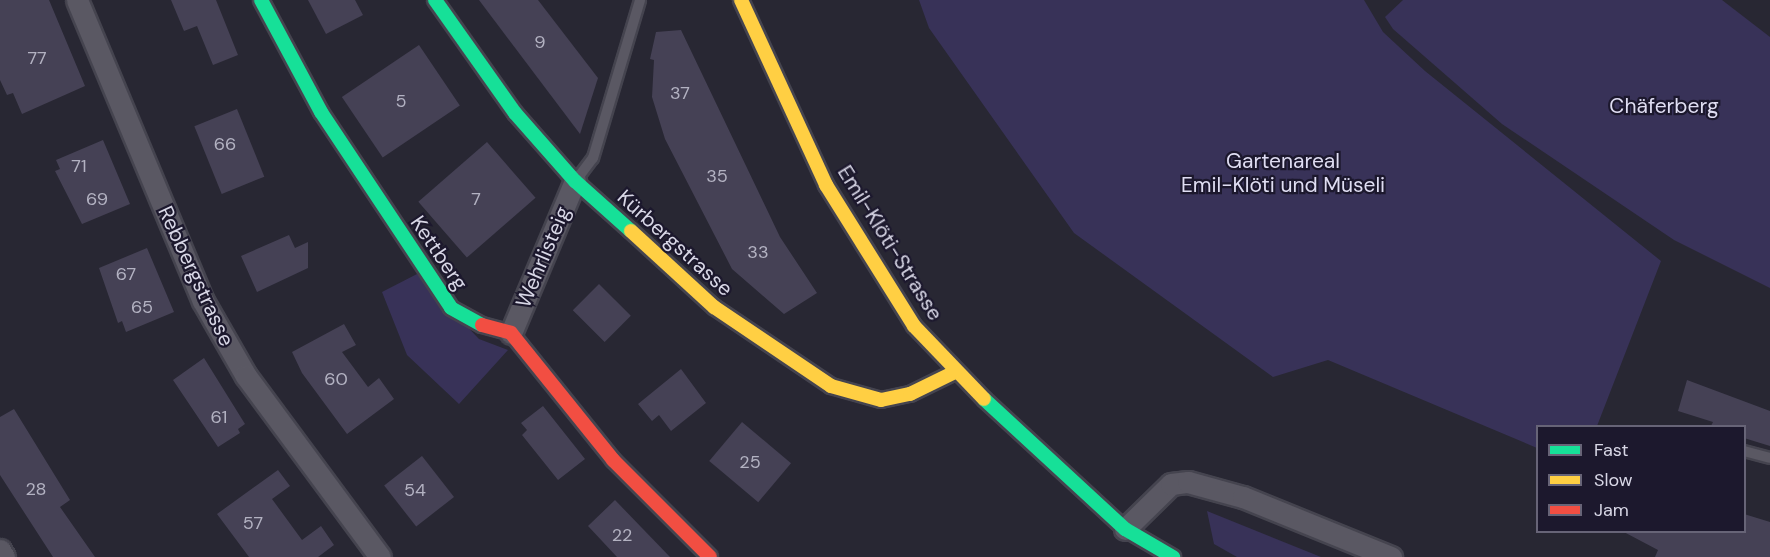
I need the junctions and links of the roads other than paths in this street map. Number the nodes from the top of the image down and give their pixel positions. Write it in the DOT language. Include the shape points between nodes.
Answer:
graph roads {
  1 [pos="77,0"];
  2 [pos="261,0"];
  3 [pos="435,0"];
  4 [pos="640,0"];
  5 [pos="741,0"];
  6 [pos="575,182"];
  7 [pos="511,333"];
  8 [pos="955,372"];
  9 [pos="1746,452"];
  10 [pos="1770,458"];
  11 [pos="1125,529"];
  12 [pos="0,550"];
  13 [pos="4,557"];
  14 [pos="380,557"];
  15 [pos="710,557"];
  16 [pos="1173,557"];
  17 [pos="1391,557"];
  1 -- 14 [label="street, Rebbergstrasse" via="203,302 253,386"];
  2 -- 7 [label="street, Kettberg" via="321,112 451,308 476,323"];
  3 -- 6 [label="street, Kürbergstrasse" via="515,113"];
  4 -- 6 [label="lane" via="593,158"];
  5 -- 8 [label="street, Emil-Klöti-Strasse" via="826,185 914,326"];
  6 -- 7 [label="street, Wehrlisteig"];
  6 -- 8 [label="street, Kürbergstrasse" via="714,308 831,387 881,400 910,394"];
  7 -- 15 [label="street" via="613,460"];
  8 -- 11 [label="street, Emil-Klöti-Strasse"];
  9 -- 10 [label="lane"];
  11 -- 16 [label="street, Emil-Klöti-Strasse"];
  11 -- 17 [label="street" via="1171,484 1188,482 1243,497"];
  12 -- 13 [label="street"];
}
